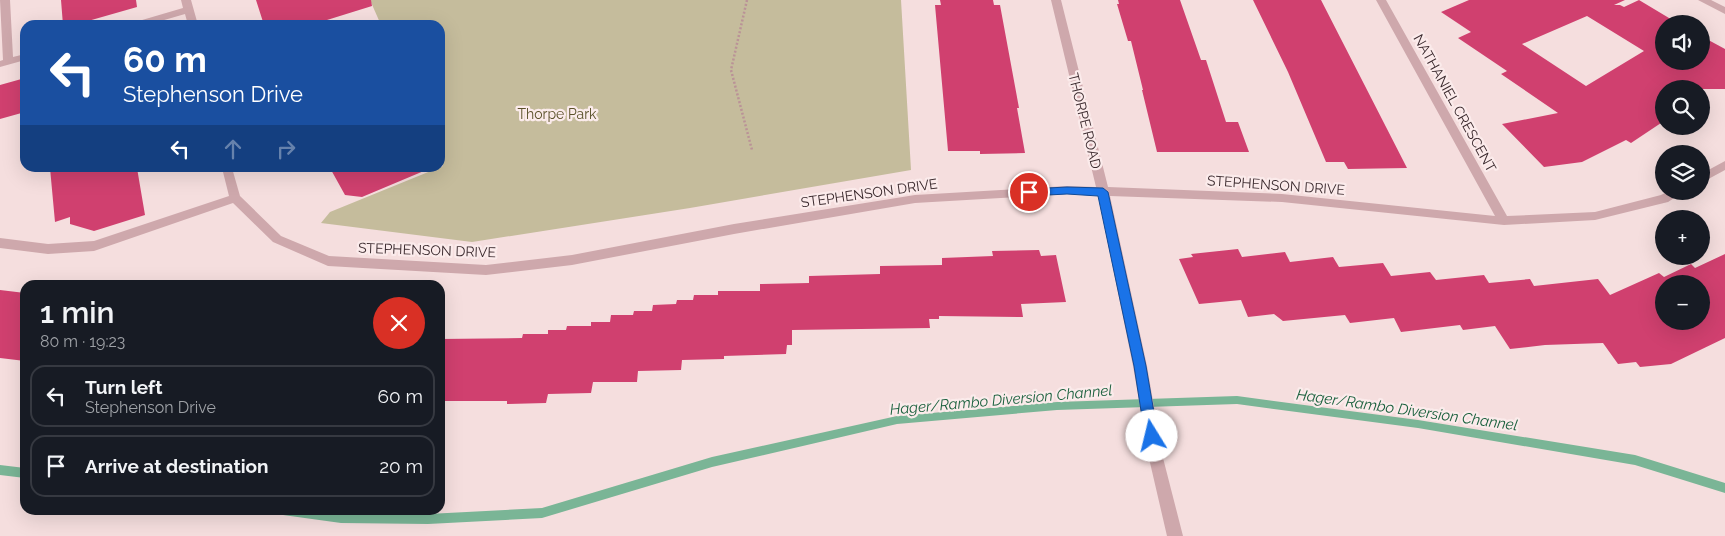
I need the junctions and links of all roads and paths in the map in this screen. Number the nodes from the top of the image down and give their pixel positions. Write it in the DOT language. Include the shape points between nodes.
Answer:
graph roads {
  1 [pos="5,0"];
  2 [pos="747,0"];
  3 [pos="1056,0"];
  4 [pos="1381,0"];
  5 [pos="1703,0"];
  6 [pos="188,5"];
  7 [pos="1725,11"];
  8 [pos="149,20"];
  9 [pos="192,20"];
  10 [pos="20,58"];
  11 [pos="4,63"];
  12 [pos="752,150"];
  13 [pos="1725,165"];
  14 [pos="228,172"];
  15 [pos="1710,174"];
  16 [pos="1103,192"];
  17 [pos="235,198"];
  18 [pos="1660,200"];
  19 [pos="1504,221"];
  20 [pos="0,243"];
  21 [pos="1175,536"];
  1 -- 11 [label="street"];
  2 -- 12 [label="path" via="731,70"];
  3 -- 16 [label="street, THORPE ROAD"];
  4 -- 19 [label="street, NATHANIEL CRESCENT"];
  5 -- 7 [label="street"];
  6 -- 8 [label="street"];
  6 -- 9 [label="street"];
  10 -- 11 [label="street"];
  13 -- 15 [label="street"];
  14 -- 17 [label="street"];
  16 -- 17 [label="street, STEPHENSON DRIVE" via="1067,190 915,199 572,260 486,270 328,261 277,240"];
  16 -- 19 [label="street, STEPHENSON DRIVE" via="1282,198"];
  16 -- 21 [label="street, THORPE ROAD" via="1155,454"];
  17 -- 20 [label="street" via="94,246 48,249"];
  18 -- 19 [label="street, STEPHENSON DRIVE" via="1595,216"];
}
